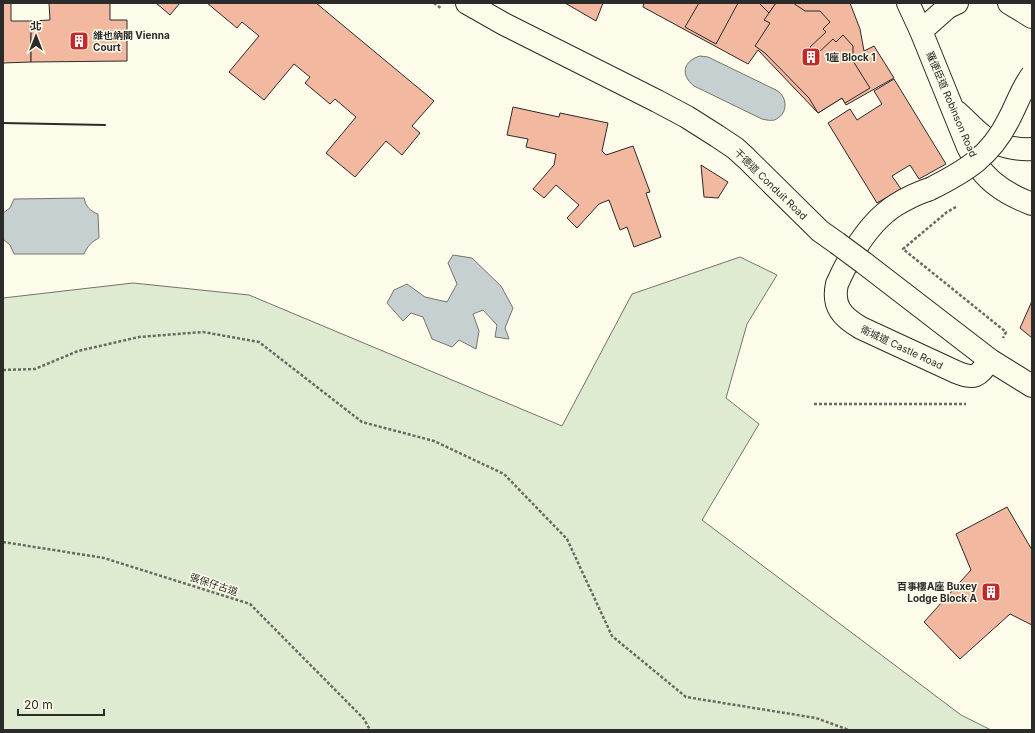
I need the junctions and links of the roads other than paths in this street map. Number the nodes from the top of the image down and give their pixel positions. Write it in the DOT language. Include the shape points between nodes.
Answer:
graph roads {
  1 [pos="467,3"];
  2 [pos="908,3"];
  3 [pos="1009,3"];
  4 [pos="952,5"];
  5 [pos="1032,18"];
  6 [pos="921,31"];
  7 [pos="1032,75"];
  8 [pos="952,107"];
  9 [pos="1032,149"];
  10 [pos="1032,204"];
  11 [pos="995,351"];
  12 [pos="1032,386"];
  1 -- 11 [label="street, 干德道 Conduit Road, bridge" via="657,101 717,136 746,158 820,231"];
  2 -- 6 [label="street, 羅便臣道 Robinson Road"];
  3 -- 5 [label="street"];
  4 -- 6 [label="street"];
  6 -- 8 [label="street, 羅便臣道 Robinson Road"];
  7 -- 11 [label="street, 衛城道 Castle Road, bridge" via="1026,82 1004,129 974,164 952,178 896,205 874,223 859,244 837,284 836,291 836,303 843,315 860,328 967,377 982,371"];
  8 -- 9 [label="street" via="983,136 992,141 1014,148"];
  8 -- 10 [label="street, 羅便臣道 Robinson Road" via="968,146 985,175 1018,198"];
  11 -- 12 [label="street, 干德道 Conduit Road"];
}
